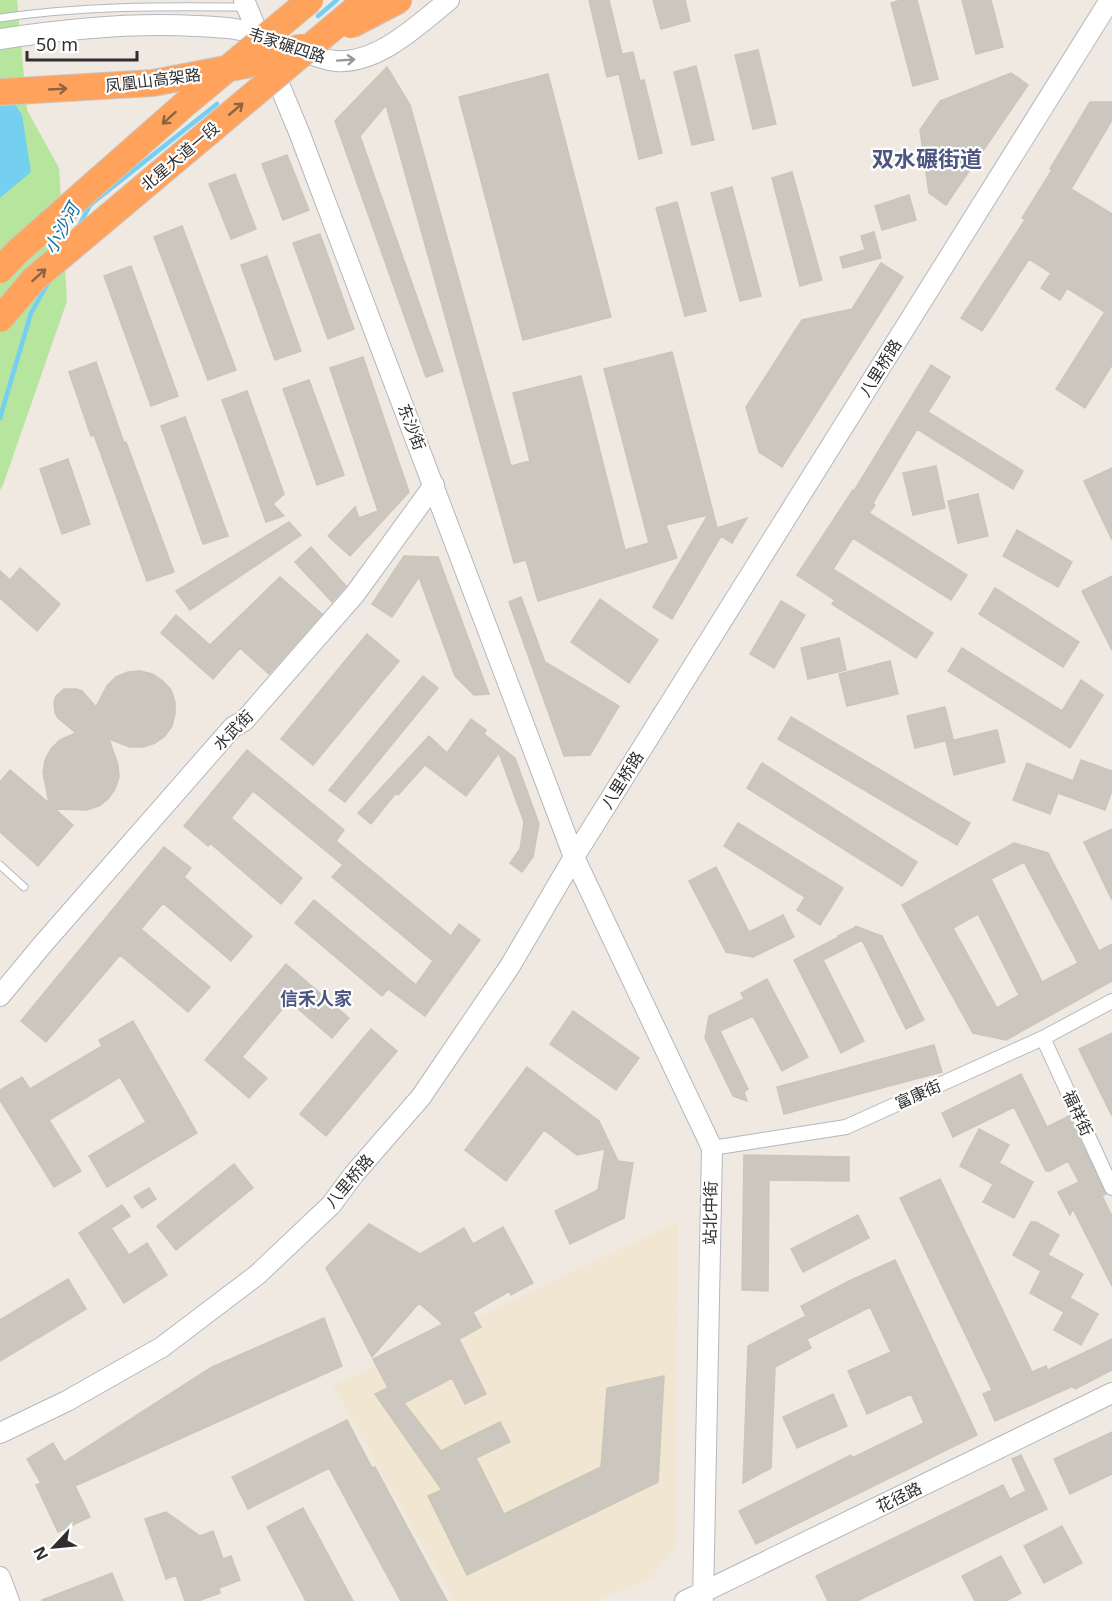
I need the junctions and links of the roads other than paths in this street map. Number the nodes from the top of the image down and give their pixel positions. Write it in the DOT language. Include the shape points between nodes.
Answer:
graph roads {
  1 [pos="310,0"];
  2 [pos="366,0"];
  3 [pos="399,0"];
  4 [pos="448,0"];
  5 [pos="1110,0"];
  6 [pos="246,4"];
  7 [pos="0,18"];
  8 [pos="259,34"];
  9 [pos="0,39"];
  10 [pos="0,92"];
  11 [pos="0,270"];
  12 [pos="0,319"];
  13 [pos="434,486"];
  14 [pos="574,857"];
  15 [pos="0,865"];
  16 [pos="24,887"];
  17 [pos="0,996"];
  18 [pos="1112,1001"];
  19 [pos="1043,1038"];
  20 [pos="712,1148"];
  21 [pos="1112,1188"];
  22 [pos="1112,1394"];
  23 [pos="0,1433"];
  24 [pos="0,1577"];
  25 [pos="697,1598"];
  26 [pos="9,1601"];
  1 -- 11 [label="highway, one-way, bridge" via="185,104"];
  12 -- 2 [label="highway, 北星大道一段, one-way, bridge" via="34,279"];
  10 -- 3 [label="highway, 凤凰山高架路, one-way, bridge" via="153,82 246,65 300,48"];
  8 -- 4 [label="street, 韦家碾四路, one-way" via="315,56 352,61 395,42"];
  5 -- 14 [label="street, 八里桥路"];
  6 -- 7 [label="lane" via="64,10"];
  6 -- 8 [label="street, 东沙街"];
  8 -- 9 [label="street, 韦家碾四路" via="172,24 100,27"];
  8 -- 13 [label="street, 东沙街"];
  13 -- 14 [label="street, 东沙街"];
  13 -- 17 [label="street, 水武街" via="355,594 244,721 233,727"];
  14 -- 20 [label="street, 站北中街"];
  14 -- 23 [label="street, 八里桥路" via="510,966 421,1097 331,1205 257,1275 162,1347"];
  15 -- 16 [label="lane"];
  18 -- 19 [label="street, 富康街"];
  19 -- 20 [label="street, 富康街" via="846,1127"];
  19 -- 21 [label="street, 福祥街"];
  20 -- 25 [label="street, 站北中街"];
  22 -- 25 [label="street, 花径路"];
  24 -- 26 [label="street"];
}
